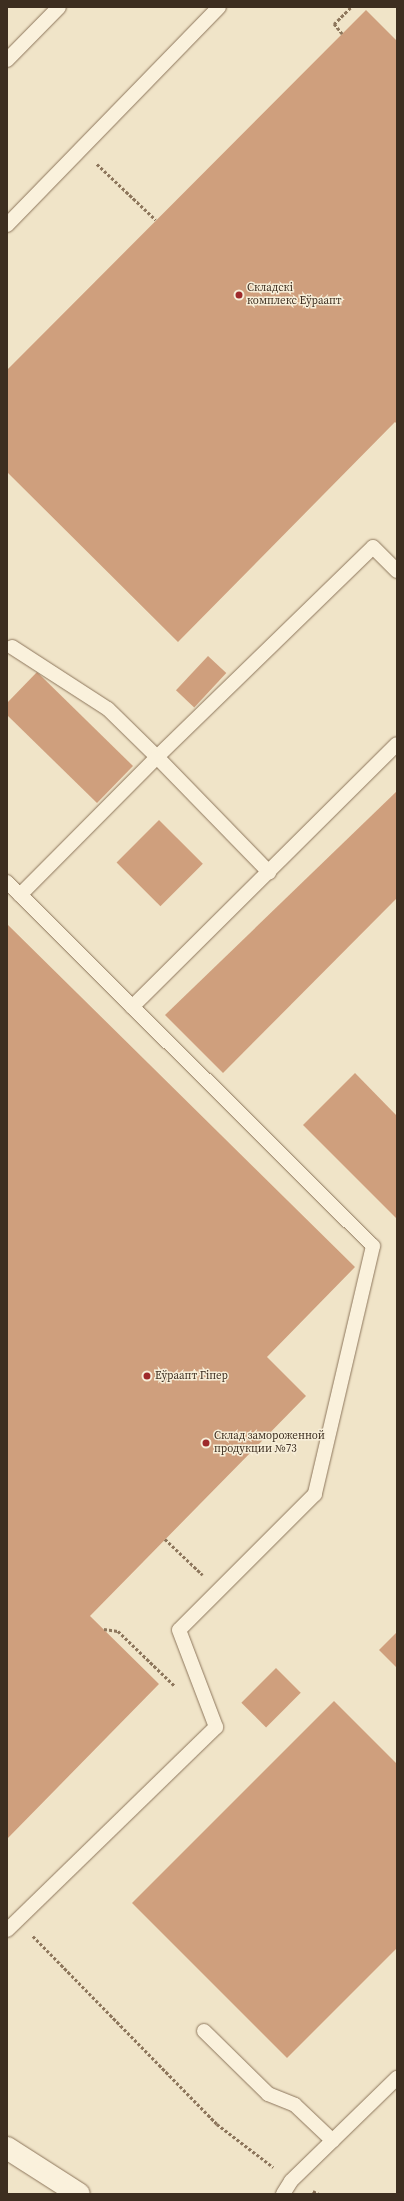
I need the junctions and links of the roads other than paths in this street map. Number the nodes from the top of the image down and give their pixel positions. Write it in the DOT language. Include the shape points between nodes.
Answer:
graph roads {
  1 [pos="59,7"];
  2 [pos="219,7"];
  3 [pos="7,60"];
  4 [pos="7,225"];
  5 [pos="397,571"];
  6 [pos="9,647"];
  7 [pos="397,744"];
  8 [pos="157,757"];
  9 [pos="269,872"];
  10 [pos="7,882"];
  11 [pos="20,895"];
  12 [pos="132,1007"];
  13 [pos="12,1925"];
  14 [pos="204,2031"];
  15 [pos="397,2078"];
  16 [pos="333,2141"];
  17 [pos="7,2148"];
  18 [pos="79,2194"];
  19 [pos="283,2194"];
  1 -- 3 [label="lane"];
  2 -- 4 [label="lane"];
  5 -- 8 [label="lane" via="373,547"];
  6 -- 8 [label="lane" via="108,709"];
  7 -- 9 [label="lane"];
  8 -- 9 [label="lane"];
  8 -- 11 [label="lane"];
  9 -- 12 [label="lane"];
  10 -- 11 [label="lane"];
  11 -- 12 [label="lane"];
  12 -- 13 [label="lane" via="373,1246 315,1494 179,1630 216,1728"];
  14 -- 16 [label="lane" via="268,2094 295,2105"];
  15 -- 16 [label="lane"];
  16 -- 19 [label="lane" via="291,2181"];
  17 -- 18 [label="street"];
}
